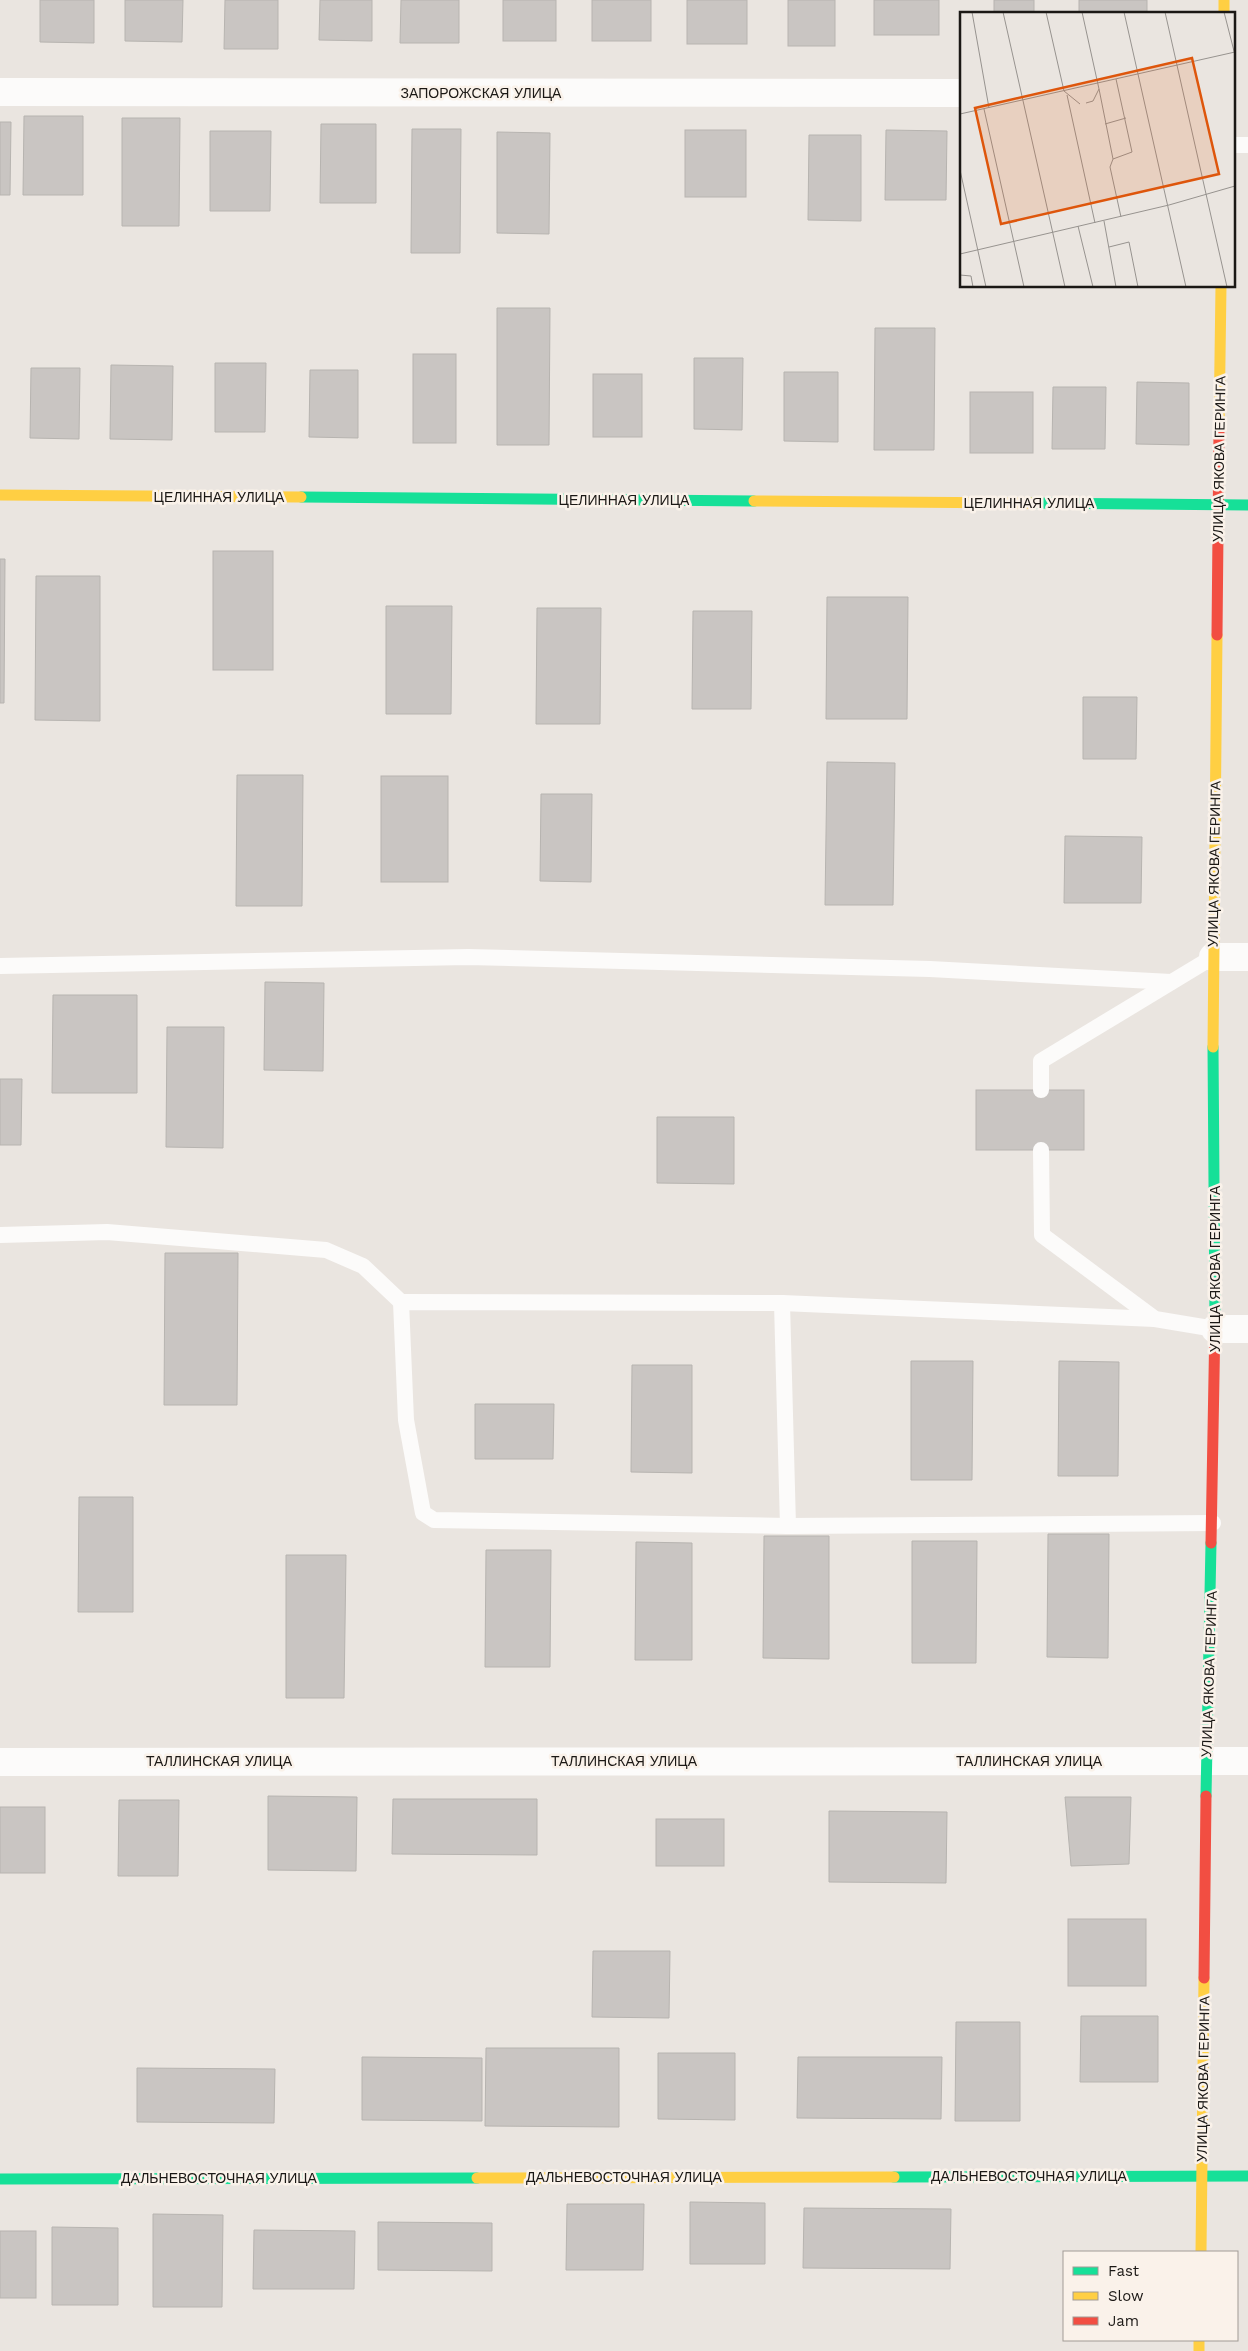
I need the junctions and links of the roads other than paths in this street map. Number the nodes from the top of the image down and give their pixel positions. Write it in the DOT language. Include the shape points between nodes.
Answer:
graph roads {
  1 [pos="0,92"];
  2 [pos="960,93"];
  3 [pos="1221,288"];
  4 [pos="0,495"];
  5 [pos="1218,505"];
  6 [pos="1248,505"];
  7 [pos="1213,957"];
  8 [pos="1248,957"];
  9 [pos="0,966"];
  10 [pos="1171,982"];
  11 [pos="1041,1090"];
  12 [pos="1041,1150"];
  13 [pos="0,1235"];
  14 [pos="402,1302"];
  15 [pos="782,1303"];
  16 [pos="1155,1319"];
  17 [pos="1215,1329"];
  18 [pos="1248,1329"];
  19 [pos="1213,1523"];
  20 [pos="788,1526"];
  21 [pos="1206,1761"];
  22 [pos="1248,1761"];
  23 [pos="0,1762"];
  24 [pos="1202,2176"];
  25 [pos="1248,2176"];
  26 [pos="0,2179"];
  27 [pos="1201,2251"];
  1 -- 2 [label="street, ЗАПОРОЖСКАЯ УЛИЦА"];
  3 -- 5 [label="street, УЛИЦА ЯКОВА ГЕРИНГА"];
  4 -- 5 [label="street, ЦЕЛИННАЯ УЛИЦА"];
  5 -- 6 [label="street, ЦЕЛИННАЯ УЛИЦА"];
  5 -- 7 [label="street, УЛИЦА ЯКОВА ГЕРИНГА"];
  7 -- 8 [label="street"];
  7 -- 10 [label="lane"];
  7 -- 17 [label="street, УЛИЦА ЯКОВА ГЕРИНГА"];
  9 -- 10 [label="lane" via="468,957 920,969"];
  10 -- 11 [label="lane" via="1041,1061"];
  12 -- 16 [label="lane" via="1042,1235"];
  13 -- 14 [label="lane" via="107,1232 326,1250 363,1266"];
  14 -- 15 [label="lane"];
  14 -- 20 [label="lane" via="406,1420 423,1513 434,1520"];
  15 -- 16 [label="lane"];
  15 -- 20 [label="lane"];
  16 -- 17 [label="lane"];
  17 -- 18 [label="street"];
  17 -- 19 [label="street, УЛИЦА ЯКОВА ГЕРИНГА"];
  19 -- 20 [label="lane"];
  19 -- 21 [label="street, УЛИЦА ЯКОВА ГЕРИНГА"];
  21 -- 22 [label="street, ТАЛЛИНСКАЯ УЛИЦА"];
  21 -- 23 [label="street, ТАЛЛИНСКАЯ УЛИЦА"];
  21 -- 24 [label="street, УЛИЦА ЯКОВА ГЕРИНГА"];
  24 -- 25 [label="street, ДАЛЬНЕВОСТОЧНАЯ УЛИЦА"];
  24 -- 26 [label="street, ДАЛЬНЕВОСТОЧНАЯ УЛИЦА"];
  24 -- 27 [label="street, УЛИЦА ЯКОВА ГЕРИНГА"];
}
